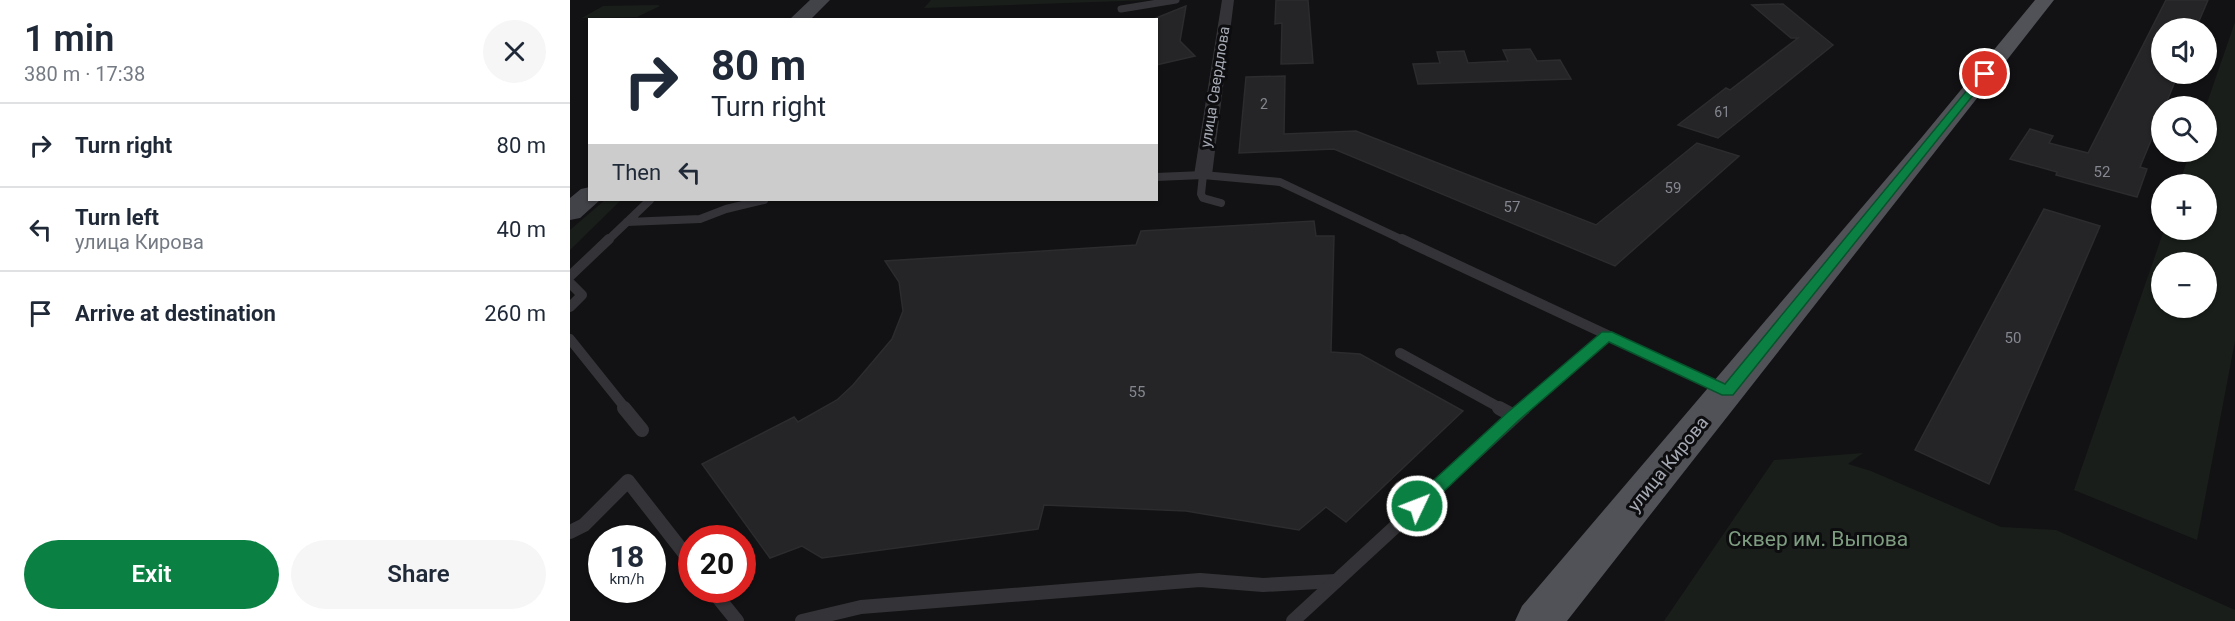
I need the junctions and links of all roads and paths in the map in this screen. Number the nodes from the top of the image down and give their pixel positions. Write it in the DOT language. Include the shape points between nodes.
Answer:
graph roads {
  1 [pos="821,0"];
  2 [pos="1176,0"];
  3 [pos="1228,0"];
  4 [pos="2045,0"];
  5 [pos="1121,9"];
  6 [pos="800,18"];
  7 [pos="1203,175"];
  8 [pos="1158,177"];
  9 [pos="588,197"];
  10 [pos="650,201"];
  11 [pos="760,201"];
  12 [pos="1221,203"];
  13 [pos="570,212"];
  14 [pos="627,222"];
  15 [pos="570,276"];
  16 [pos="570,283"];
  17 [pos="570,308"];
  18 [pos="1607,336"];
  19 [pos="570,339"];
  20 [pos="1400,353"];
  21 [pos="1728,391"];
  22 [pos="1514,416"];
  23 [pos="642,430"];
  24 [pos="570,532"];
  25 [pos="678,545"];
  26 [pos="1336,581"];
  27 [pos="722,603"];
  28 [pos="737,621"];
  29 [pos="802,621"];
  30 [pos="1293,621"];
  31 [pos="1539,621"];
  1 -- 6 [label="main road"];
  2 -- 5 [label="lane"];
  3 -- 7 [label="street, улица Свердлова"];
  4 -- 21 [label="main road, улица Кирова"];
  7 -- 8 [label="lane"];
  7 -- 12 [label="lane" via="1203,198"];
  7 -- 18 [label="lane" via="1280,182"];
  9 -- 13 [label="main road"];
  10 -- 14 [label="lane"];
  11 -- 14 [label="lane" via="700,219"];
  14 -- 15 [label="lane"];
  16 -- 17 [label="lane" via="582,295"];
  18 -- 21 [label="lane"];
  18 -- 22 [label="lane"];
  19 -- 23 [label="lane"];
  20 -- 22 [label="lane"];
  21 -- 31 [label="main road, улица Кирова"];
  22 -- 26 [label="lane"];
  24 -- 25 [label="lane" via="584,525 628,481"];
  26 -- 29 [label="lane" via="1263,585 1200,580 861,607"];
  26 -- 30 [label="lane"];
  27 -- 28 [label="lane"];
}
